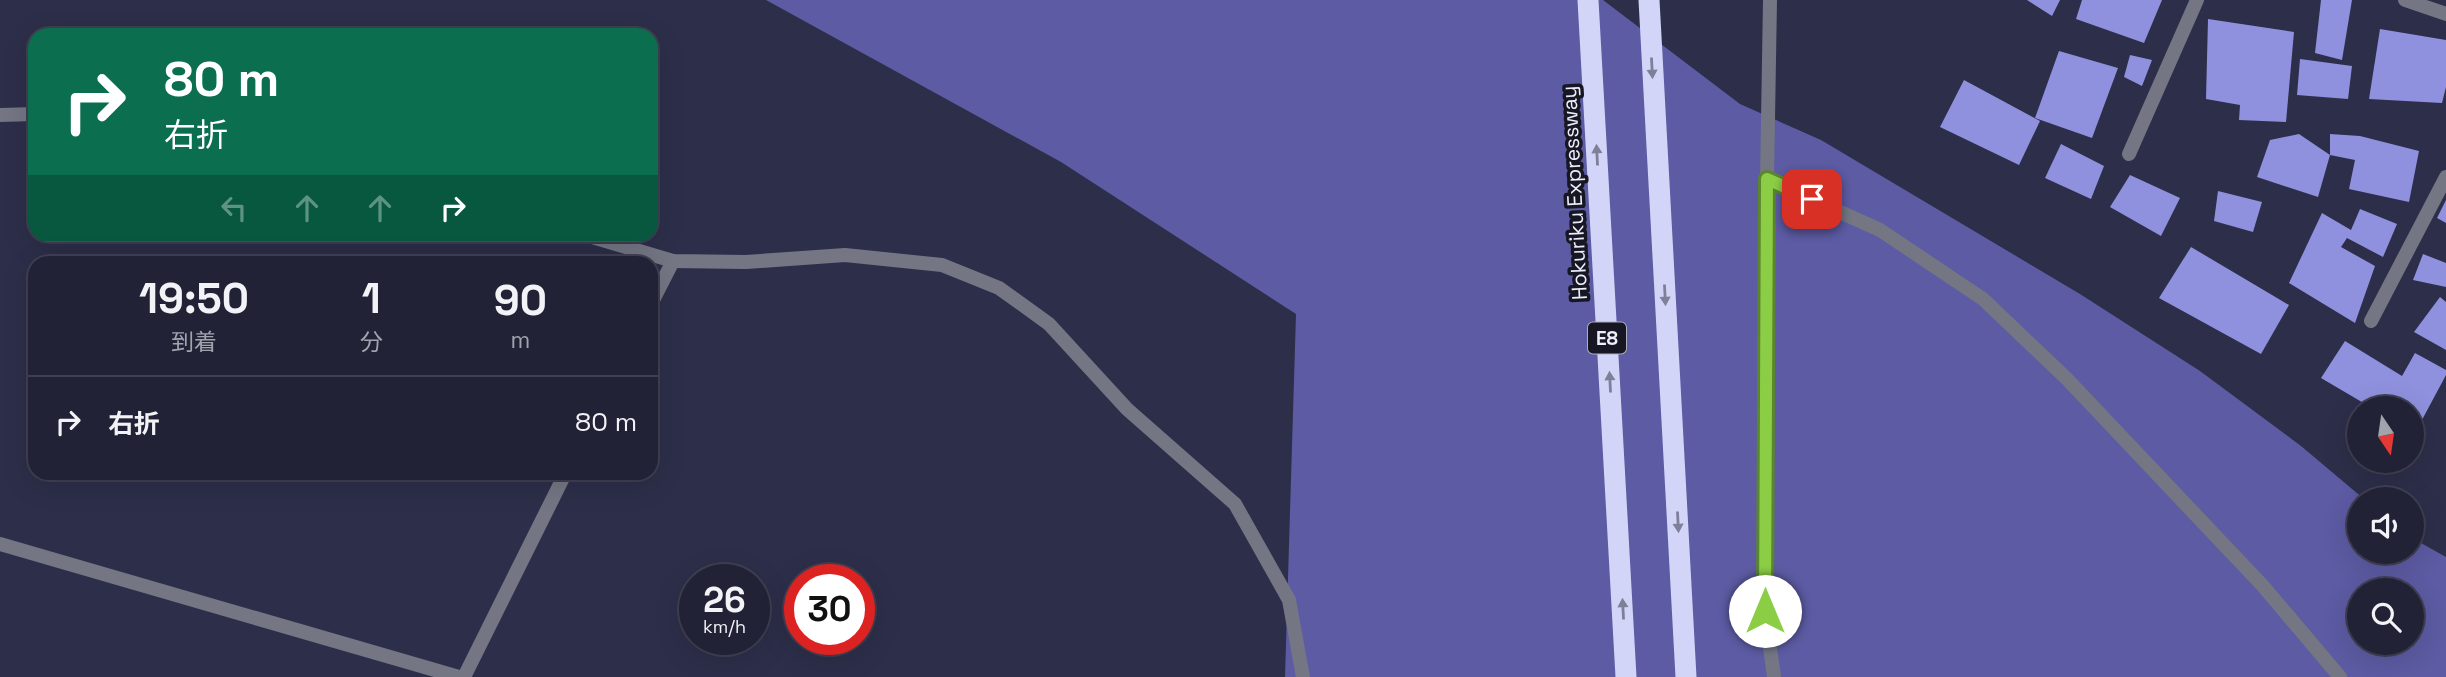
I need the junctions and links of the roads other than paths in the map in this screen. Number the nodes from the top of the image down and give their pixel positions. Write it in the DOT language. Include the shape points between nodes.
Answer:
graph roads {
  1 [pos="1588,0"];
  2 [pos="1649,0"];
  3 [pos="1770,0"];
  4 [pos="2197,0"];
  5 [pos="2405,0"];
  6 [pos="2446,14"];
  7 [pos="28,114"];
  8 [pos="0,115"];
  9 [pos="2129,154"];
  10 [pos="2446,177"];
  11 [pos="1767,179"];
  12 [pos="609,242"];
  13 [pos="656,256"];
  14 [pos="658,257"];
  15 [pos="673,261"];
  16 [pos="658,290"];
  17 [pos="2371,321"];
  18 [pos="562,480"];
  19 [pos="0,544"];
  20 [pos="461,677"];
  21 [pos="1303,677"];
  22 [pos="1626,677"];
  23 [pos="1686,677"];
  24 [pos="1774,677"];
  25 [pos="2340,677"];
  22 -- 1 [label="highway, Hokuriku Expressway / E8, one-way"];
  2 -- 23 [label="highway, one-way"];
  3 -- 11 [label="street"];
  4 -- 9 [label="street"];
  5 -- 6 [label="street"];
  7 -- 8 [label="street"];
  10 -- 17 [label="street"];
  11 -- 24 [label="street" via="1765,611"];
  11 -- 25 [label="street" via="1881,230 1983,299 2067,379 2263,586"];
  12 -- 13 [label="street"];
  14 -- 15 [label="street"];
  15 -- 16 [label="street"];
  15 -- 21 [label="street" via="746,262 845,255 942,265 999,288 1049,324 1127,409 1235,503 1289,600"];
  18 -- 20 [label="street"];
  19 -- 20 [label="street"];
}
